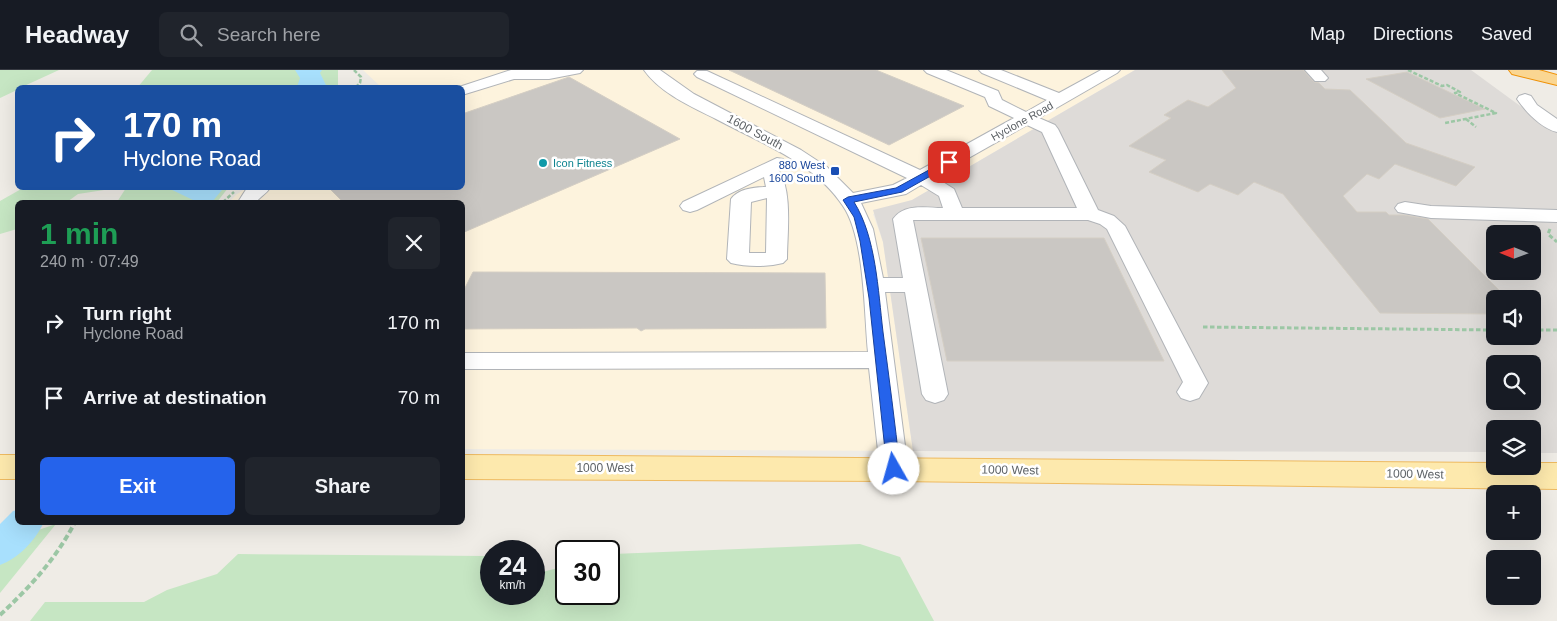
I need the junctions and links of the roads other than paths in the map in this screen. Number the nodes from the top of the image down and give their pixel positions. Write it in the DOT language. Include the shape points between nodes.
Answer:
graph roads {
  1 [pos="575,70"];
  2 [pos="652,70"];
  3 [pos="932,70"];
  4 [pos="987,70"];
  5 [pos="1112,70"];
  6 [pos="1518,70"];
  7 [pos="703,72"];
  8 [pos="1557,80"];
  9 [pos="672,87"];
  10 [pos="465,89"];
  11 [pos="1060,99"];
  12 [pos="1526,99"];
  13 [pos="1027,118"];
  14 [pos="1557,126"];
  15 [pos="797,154"];
  16 [pos="764,169"];
  17 [pos="920,178"];
  18 [pos="776,192"];
  19 [pos="848,200"];
  20 [pos="690,206"];
  21 [pos="1405,208"];
  22 [pos="955,214"];
  23 [pos="1090,214"];
  24 [pos="1550,220"];
  25 [pos="916,284"];
  26 [pos="872,285"];
  27 [pos="880,360"];
  28 [pos="465,361"];
  29 [pos="1190,392"];
  30 [pos="935,394"];
  31 [pos="0,467"];
  32 [pos="15,467"];
  33 [pos="465,467"];
  34 [pos="894,469"];
  35 [pos="1557,476"];
  1 -- 10 [label="street" via="513,74"];
  2 -- 9 [label="street, 1600 South"];
  3 -- 13 [label="street" via="992,94 994,103"];
  4 -- 11 [label="street"];
  5 -- 11 [label="street, Hyclone Road"];
  6 -- 8 [label="highway"];
  7 -- 9 [label="street"];
  7 -- 17 [label="street"];
  9 -- 15 [label="street, 1600 South"];
  11 -- 13 [label="street, Hyclone Road"];
  12 -- 14 [label="street" via="1531,108"];
  13 -- 17 [label="street, Hyclone Road"];
  13 -- 23 [label="street" via="1049,129"];
  15 -- 16 [label="street"];
  15 -- 19 [label="street, 1600 South" via="825,174"];
  16 -- 18 [label="street" via="774,177"];
  16 -- 20 [label="street"];
  17 -- 19 [label="street, Hyclone Road" via="899,190"];
  17 -- 22 [label="street" via="947,193"];
  19 -- 26 [label="street, 1600 South" via="858,217 865,241"];
  21 -- 24 [label="street"];
  22 -- 23 [label="street"];
  22 -- 25 [label="street" via="909,214 903,219"];
  23 -- 29 [label="street" via="1115,226 1196,383"];
  25 -- 26 [label="street"];
  25 -- 30 [label="street"];
  26 -- 27 [label="street, 1600 South"];
  27 -- 28 [label="street"];
  27 -- 34 [label="street, 1600 South"];
  31 -- 32 [label="main road"];
  33 -- 34 [label="main road, 1000 West"];
  34 -- 35 [label="main road, 1000 West"];
}
